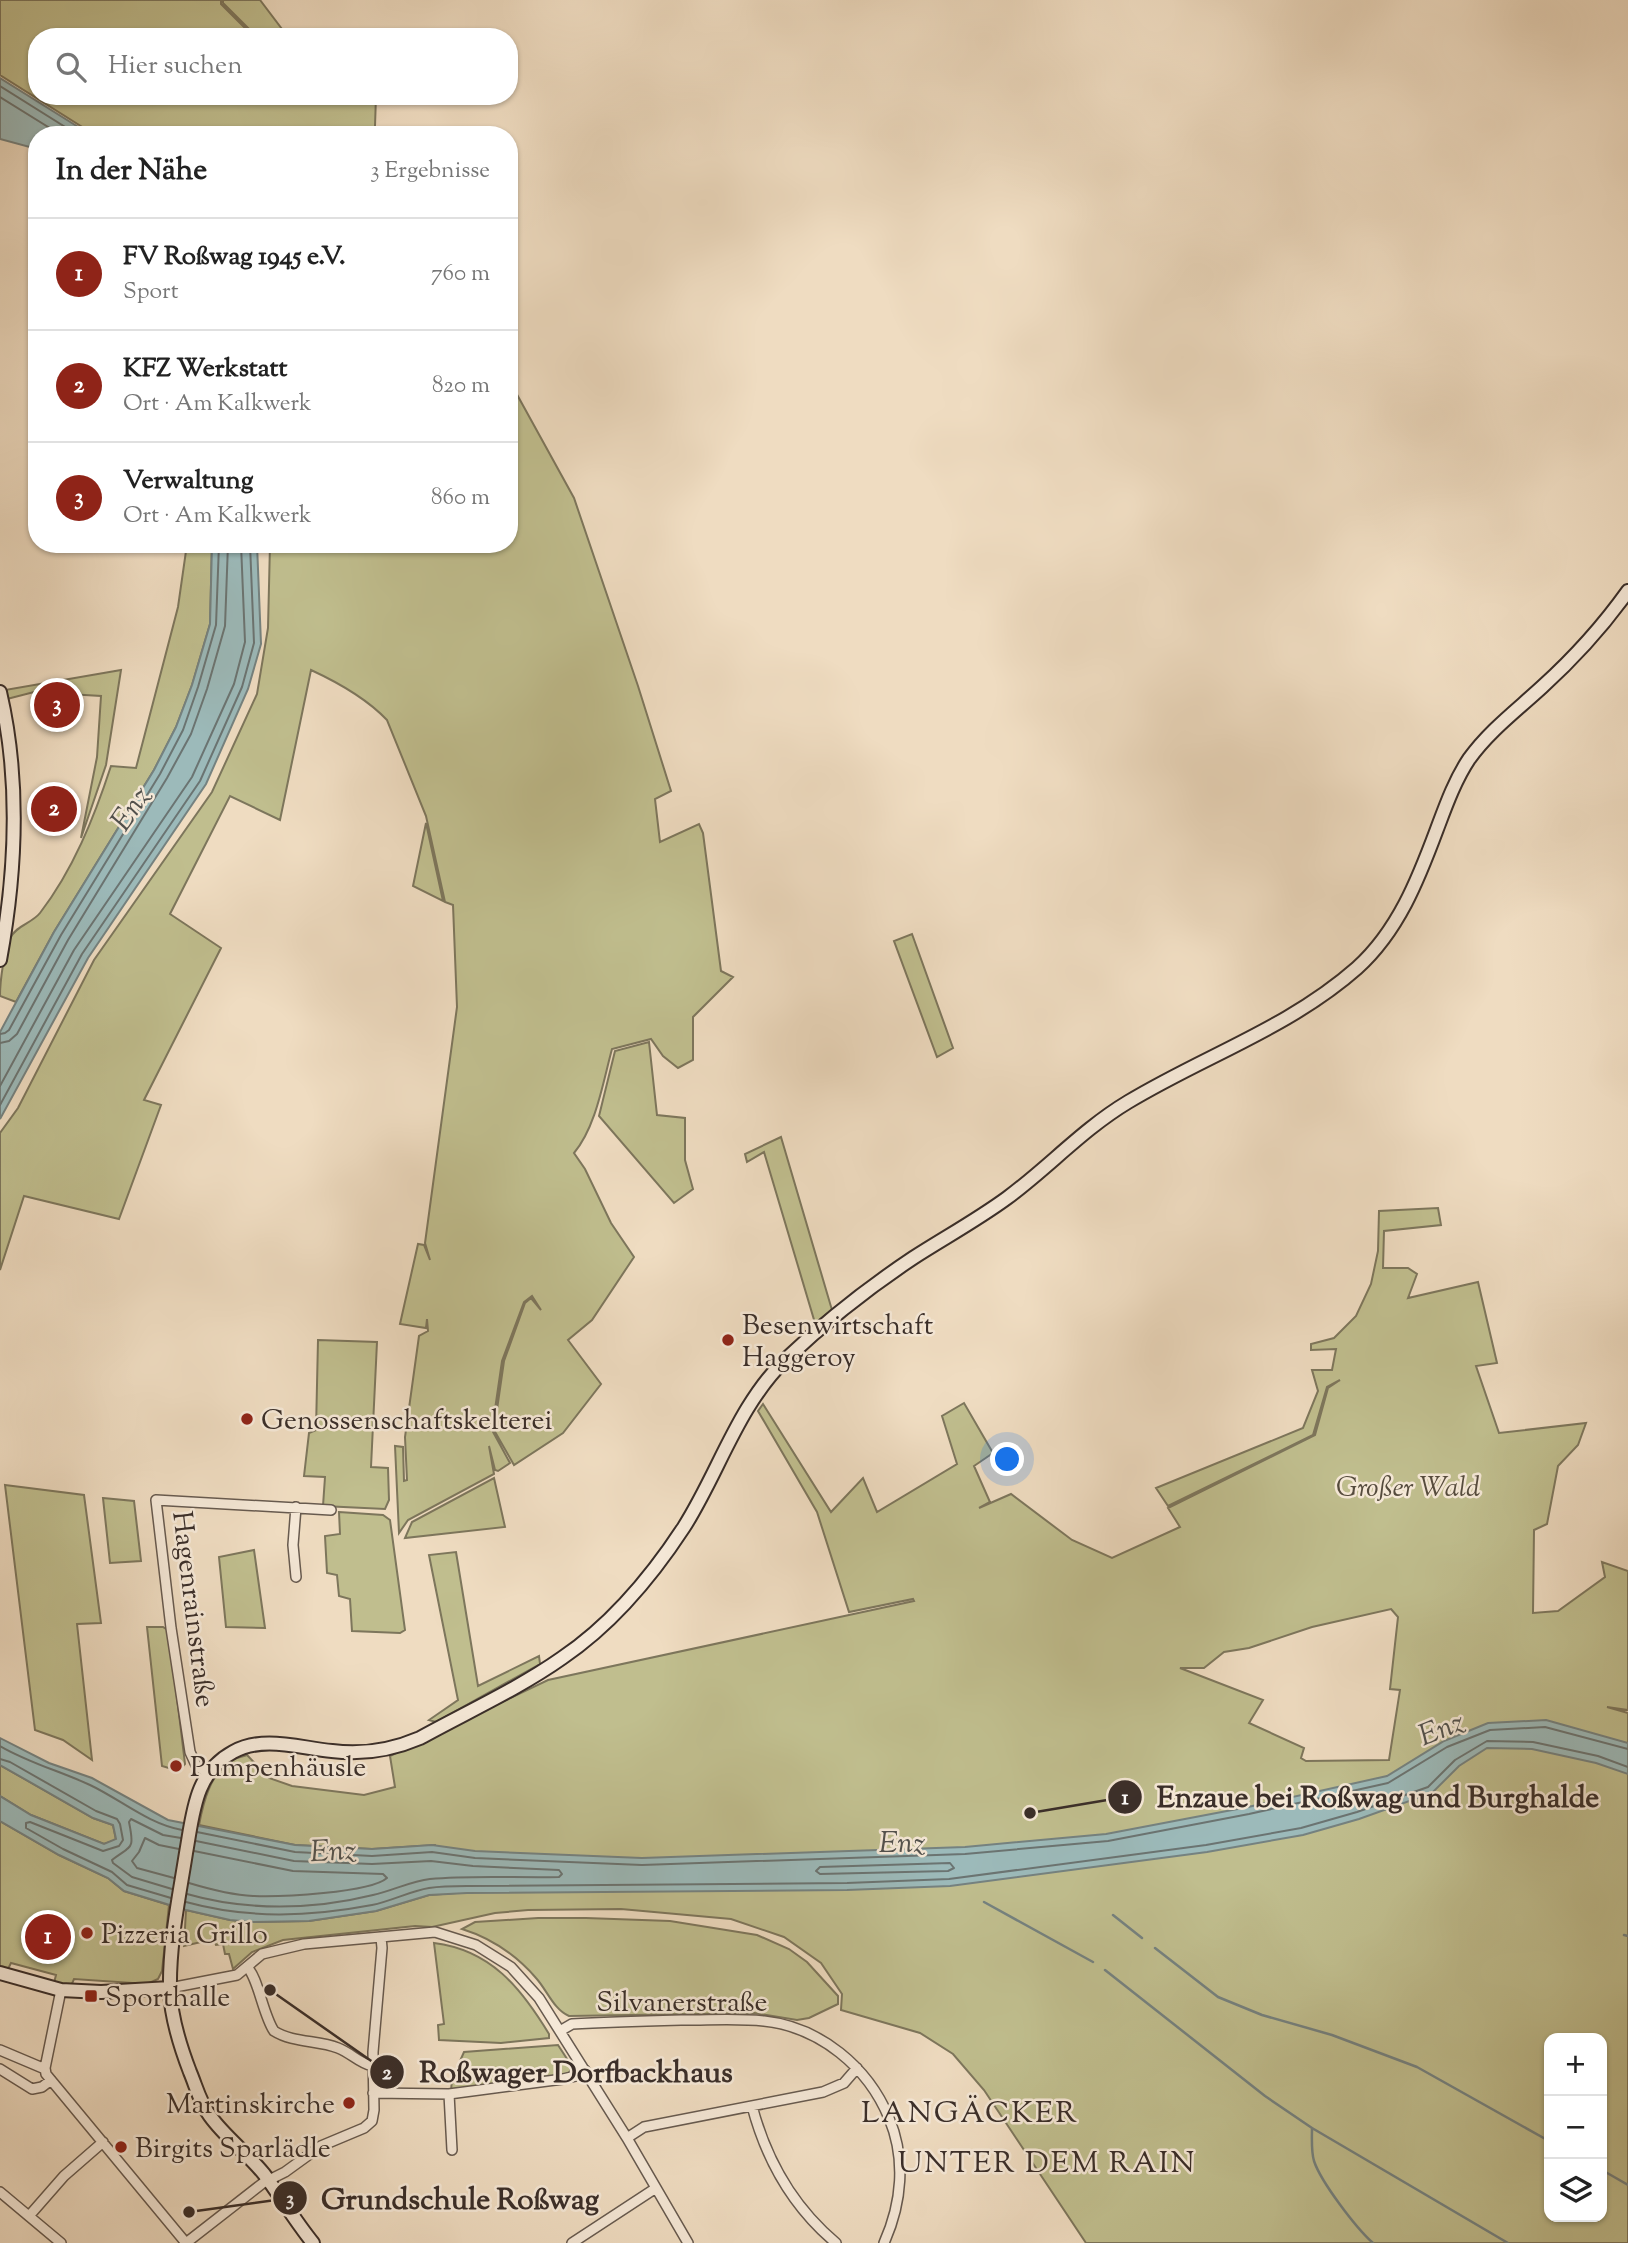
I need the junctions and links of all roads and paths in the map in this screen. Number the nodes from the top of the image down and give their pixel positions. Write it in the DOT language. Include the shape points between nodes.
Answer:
graph roads {
  1 [pos="1628,591"];
  2 [pos="0,692"];
  3 [pos="0,960"];
  4 [pos="296,1507"];
  5 [pos="331,1510"];
  6 [pos="296,1577"];
  7 [pos="208,1774"];
  8 [pos="381,1937"];
  9 [pos="247,1967"];
  10 [pos="0,1973"];
  11 [pos="170,1988"];
  12 [pos="61,1990"];
  13 [pos="560,2031"];
  14 [pos="0,2050"];
  15 [pos="372,2066"];
  16 [pos="857,2068"];
  17 [pos="45,2069"];
  18 [pos="0,2070"];
  19 [pos="585,2070"];
  20 [pos="51,2080"];
  21 [pos="373,2093"];
  22 [pos="449,2094"];
  23 [pos="752,2106"];
  24 [pos="627,2138"];
  25 [pos="103,2142"];
  26 [pos="452,2150"];
  27 [pos="268,2181"];
  28 [pos="656,2188"];
  29 [pos="0,2192"];
  30 [pos="29,2216"];
  31 [pos="61,2243"];
  32 [pos="186,2243"];
  33 [pos="313,2243"];
  34 [pos="572,2243"];
  35 [pos="688,2243"];
  36 [pos="836,2243"];
  37 [pos="884,2243"];
  1 -- 7 [label="street" via="1581,649 1469,759 1403,909 1378,947 1353,971 1280,1023 1166,1081 1085,1131 1007,1198 880,1281 826,1323 760,1388 695,1510 654,1569 569,1653 393,1748 352,1752 268,1743 246,1746"];
  2 -- 3 [label="street" via="13,830"];
  4 -- 5 [label="street, Hagenrainstraße"];
  4 -- 6 [label="street"];
  4 -- 7 [label="street, Hagenrainstraße" via="156,1500 190,1752 196,1765"];
  7 -- 11 [label="street" via="193,1810"];
  8 -- 9 [label="street" via="281,1948 262,1954"];
  8 -- 13 [label="street" via="435,1932 485,1950 526,1982"];
  8 -- 15 [label="street"];
  9 -- 11 [label="street" via="237,1975"];
  9 -- 15 [label="street" via="274,2031 339,2048"];
  10 -- 12 [label="street"];
  11 -- 12 [label="street"];
  11 -- 27 [label="street" via="180,2045 208,2114"];
  12 -- 17 [label="street"];
  13 -- 16 [label="street, Silvanerstraße" via="585,2023 766,2021 813,2036"];
  13 -- 19 [label="street"];
  14 -- 17 [label="street"];
  15 -- 21 [label="street"];
  16 -- 23 [label="street" via="834,2088"];
  16 -- 37 [label="street, Silvanerstraße" via="884,2107 899,2154 898,2199"];
  17 -- 20 [label="street"];
  18 -- 20 [label="street" via="33,2089"];
  19 -- 22 [label="street" via="563,2079"];
  19 -- 24 [label="street"];
  20 -- 25 [label="street"];
  21 -- 22 [label="street"];
  21 -- 27 [label="street" via="373,2116 367,2126 321,2146"];
  22 -- 26 [label="street"];
  23 -- 24 [label="street" via="645,2127"];
  23 -- 36 [label="street" via="781,2178 809,2217"];
  24 -- 28 [label="street"];
  25 -- 30 [label="street" via="64,2176"];
  25 -- 32 [label="street"];
  27 -- 32 [label="street"];
  27 -- 33 [label="street"];
  28 -- 34 [label="street"];
  28 -- 35 [label="street"];
  29 -- 30 [label="street"];
  30 -- 31 [label="street"];
}
